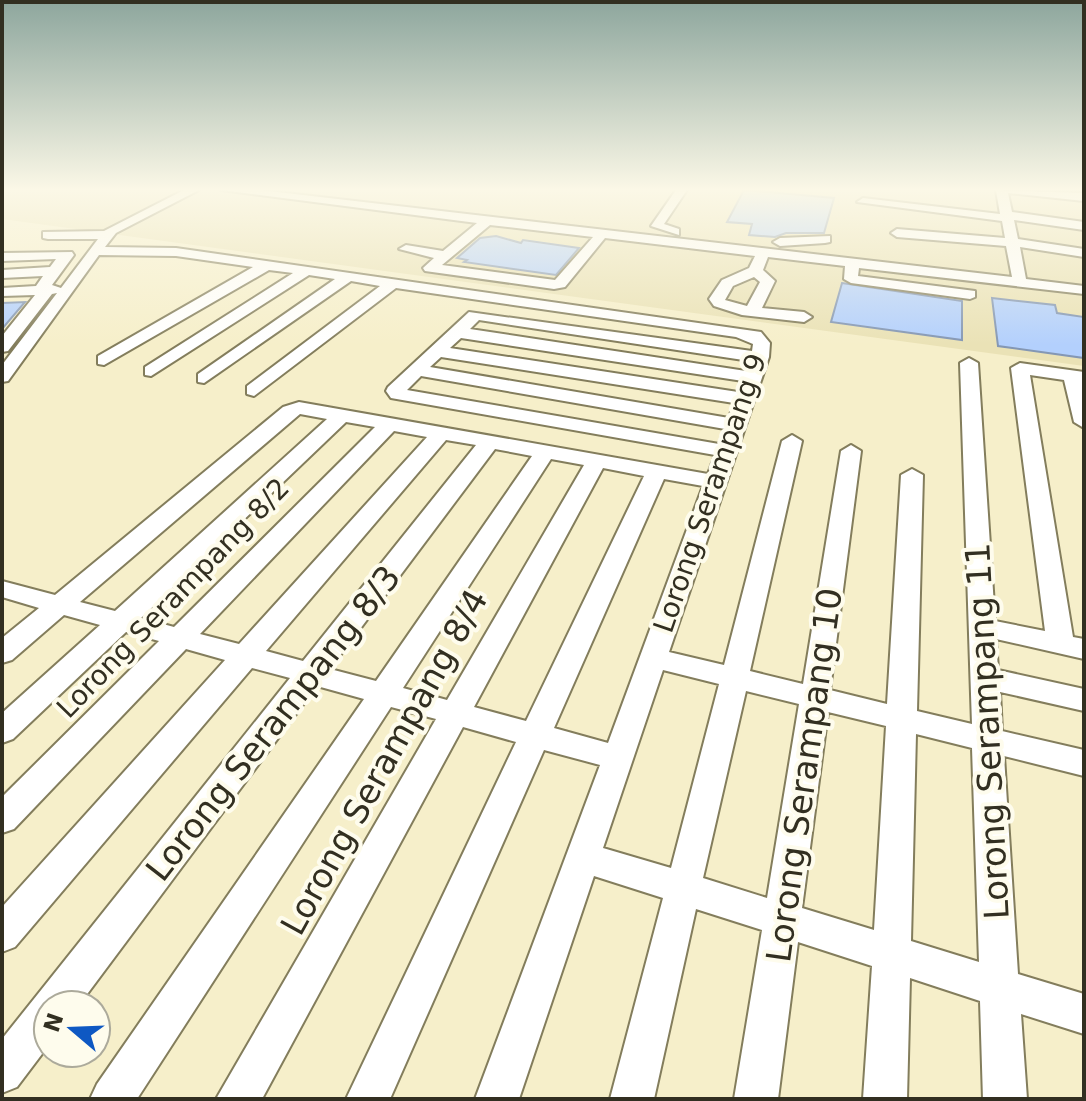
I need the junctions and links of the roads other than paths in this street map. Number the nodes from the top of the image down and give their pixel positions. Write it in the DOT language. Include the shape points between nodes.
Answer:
graph roads {
  1 [pos="103,241"];
  2 [pos="461,241"];
  3 [pos="596,241"];
  4 [pos="695,241"];
  5 [pos="745,241"];
  6 [pos="808,241"];
  7 [pos="944,241"];
  8 [pos="977,241"];
  9 [pos="1011,241"];
  10 [pos="1039,241"];
  11 [pos="1012,245"];
  12 [pos="1039,245"];
  13 [pos="976,247"];
  14 [pos="406,249"];
  15 [pos="95,251"];
  16 [pos="763,253"];
  17 [pos="1084,253"];
  18 [pos="444,255"];
  19 [pos="2,257"];
  20 [pos="846,259"];
  21 [pos="267,265"];
  22 [pos="308,270"];
  23 [pos="56,271"];
  24 [pos="755,271"];
  25 [pos="2,274"];
  26 [pos="348,277"];
  27 [pos="393,283"];
  28 [pos="1020,283"];
  29 [pos="68,289"];
  30 [pos="44,290"];
  31 [pos="1084,290"];
  32 [pos="2,292"];
  33 [pos="1064,294"];
  34 [pos="1084,302"];
  35 [pos="194,308"];
  36 [pos="752,311"];
  37 [pos="237,315"];
  38 [pos="563,317"];
  39 [pos="804,317"];
  40 [pos="282,322"];
  41 [pos="332,329"];
  42 [pos="457,332"];
  43 [pos="541,345"];
  44 [pos="2,347"];
  45 [pos="436,351"];
  46 [pos="104,360"];
  47 [pos="969,363"];
  48 [pos="523,365"];
  49 [pos="416,370"];
  50 [pos="151,371"];
  51 [pos="1078,376"];
  52 [pos="2,377"];
  53 [pos="204,378"];
  54 [pos="506,386"];
  55 [pos="254,390"];
  56 [pos="744,402"];
  57 [pos="485,410"];
  58 [pos="344,414"];
  59 [pos="1084,422"];
  60 [pos="390,423"];
  61 [pos="465,437"];
  62 [pos="792,441"];
  63 [pos="851,451"];
  64 [pos="545,452"];
  65 [pos="597,461"];
  66 [pos="656,472"];
  67 [pos="912,475"];
  68 [pos="716,482"];
  69 [pos="2,589"];
  70 [pos="62,603"];
  71 [pos="121,620"];
  72 [pos="982,627"];
  73 [pos="181,636"];
  74 [pos="1072,646"];
  75 [pos="2,653"];
  76 [pos="247,655"];
  77 [pos="653,658"];
  78 [pos="312,673"];
  79 [pos="734,678"];
  80 [pos="985,678"];
  81 [pos="384,693"];
  82 [pos="815,698"];
  83 [pos="1084,700"];
  84 [pos="456,713"];
  85 [pos="901,718"];
  86 [pos="2,731"];
  87 [pos="535,735"];
  88 [pos="987,739"];
  89 [pos="618,758"];
  90 [pos="1083,770"];
  91 [pos="2,819"];
  92 [pos="583,857"];
  93 [pos="683,889"];
  94 [pos="783,920"];
  95 [pos="2,934"];
  96 [pos="891,954"];
  97 [pos="999,987"];
  98 [pos="66,989"];
  99 [pos="1084,1014"];
  100 [pos="32,1034"];
  101 [pos="2,1072"];
  102 [pos="112,1099"];
  103 [pos="238,1099"];
  104 [pos="368,1099"];
  105 [pos="497,1099"];
  106 [pos="632,1099"];
  107 [pos="756,1099"];
  108 [pos="885,1099"];
  109 [pos="1005,1099"];
  1 -- 15 [label="street"];
  2 -- 18 [label="street"];
  3 -- 18 [label="street" via="554,285 430,268"];
  4 -- 16 [label="street"];
  5 -- 6 [label="street"];
  7 -- 13 [label="street"];
  8 -- 13 [label="street"];
  9 -- 11 [label="street"];
  10 -- 12 [label="street"];
  11 -- 12 [label="street"];
  11 -- 13 [label="street"];
  11 -- 28 [label="street"];
  12 -- 17 [label="street"];
  13 -- 20 [label="street" via="976,268"];
  14 -- 18 [label="street"];
  15 -- 21 [label="street, Lorong Serampang 9" via="158,251"];
  15 -- 29 [label="street"];
  16 -- 20 [label="street"];
  16 -- 24 [label="street"];
  19 -- 23 [label="street" via="67,255"];
  20 -- 28 [label="street"];
  20 -- 33 [label="street" via="851,279 977,293"];
  21 -- 22 [label="street, Lorong Serampang 9"];
  21 -- 35 [label="street"];
  22 -- 26 [label="street, Lorong Serampang 9"];
  22 -- 37 [label="street"];
  23 -- 25 [label="street"];
  23 -- 30 [label="street"];
  24 -- 36 [label="street" via="768,281"];
  24 -- 36 [label="street" via="727,283 717,299 727,308"];
  26 -- 27 [label="street, Lorong Serampang 9"];
  26 -- 40 [label="street"];
  27 -- 38 [label="street, Lorong Serampang 9"];
  27 -- 41 [label="street"];
  28 -- 33 [label="street"];
  29 -- 30 [label="street"];
  29 -- 52 [label="street"];
  30 -- 32 [label="street"];
  30 -- 44 [label="street"];
  31 -- 33 [label="street"];
  33 -- 34 [label="street"];
  35 -- 37 [label="street"];
  35 -- 46 [label="street"];
  36 -- 39 [label="street"];
  37 -- 40 [label="street"];
  37 -- 50 [label="street"];
  38 -- 42 [label="street" via="475,315"];
  38 -- 43 [label="street"];
  38 -- 56 [label="street, Lorong Serampang 9" via="747,334 762,343"];
  40 -- 41 [label="street"];
  40 -- 53 [label="street"];
  41 -- 55 [label="street"];
  42 -- 43 [label="street"];
  42 -- 45 [label="street"];
  43 -- 48 [label="street"];
  43 -- 56 [label="street"];
  45 -- 48 [label="street"];
  45 -- 49 [label="street"];
  47 -- 72 [label="street, Lorong Serampang 11"];
  48 -- 54 [label="street"];
  48 -- 56 [label="street"];
  49 -- 54 [label="street"];
  49 -- 57 [label="street" via="395,393"];
  51 -- 59 [label="street"];
  51 -- 74 [label="street" via="1020,368"];
  54 -- 56 [label="street"];
  54 -- 57 [label="street"];
  56 -- 57 [label="street"];
  56 -- 68 [label="street, Lorong Serampang 9"];
  57 -- 61 [label="street"];
  58 -- 60 [label="street"];
  58 -- 70 [label="street" via="299,408 278,421"];
  58 -- 71 [label="street"];
  60 -- 61 [label="street"];
  60 -- 73 [label="street, Lorong Serampang 8/2"];
  61 -- 64 [label="street"];
  61 -- 76 [label="street"];
  61 -- 78 [label="street, Lorong Serampang 8/3"];
  62 -- 79 [label="street"];
  63 -- 82 [label="street, Lorong Serampang 10"];
  64 -- 65 [label="street"];
  64 -- 81 [label="street"];
  65 -- 66 [label="street"];
  65 -- 84 [label="street, Lorong Serampang 8/4"];
  66 -- 68 [label="street"];
  66 -- 87 [label="street"];
  67 -- 85 [label="street"];
  68 -- 77 [label="street, Lorong Serampang 9"];
  69 -- 70 [label="street"];
  70 -- 71 [label="street"];
  70 -- 75 [label="street"];
  71 -- 73 [label="street"];
  71 -- 86 [label="street"];
  72 -- 74 [label="street"];
  72 -- 80 [label="street, Lorong Serampang 11"];
  73 -- 76 [label="street"];
  73 -- 91 [label="street, Lorong Serampang 8/2"];
  76 -- 78 [label="street"];
  76 -- 95 [label="street"];
  77 -- 79 [label="street"];
  77 -- 89 [label="street, Lorong Serampang 9"];
  78 -- 81 [label="street"];
  78 -- 98 [label="street, Lorong Serampang 8/3"];
  79 -- 82 [label="street"];
  79 -- 93 [label="street"];
  80 -- 83 [label="street"];
  80 -- 88 [label="street, Lorong Serampang 11"];
  81 -- 84 [label="street"];
  81 -- 102 [label="street"];
  82 -- 85 [label="street"];
  82 -- 94 [label="street, Lorong Serampang 10"];
  84 -- 87 [label="street"];
  84 -- 103 [label="street, Lorong Serampang 8/4"];
  85 -- 88 [label="street"];
  85 -- 96 [label="street"];
  87 -- 89 [label="street"];
  87 -- 104 [label="street"];
  88 -- 90 [label="street"];
  88 -- 97 [label="street, Lorong Serampang 11"];
  89 -- 92 [label="street, Lorong Serampang 9"];
  92 -- 93 [label="street"];
  92 -- 105 [label="street, Lorong Serampang 9"];
  93 -- 94 [label="street"];
  93 -- 106 [label="street"];
  94 -- 96 [label="street"];
  94 -- 107 [label="street, Lorong Serampang 10"];
  96 -- 97 [label="street"];
  96 -- 108 [label="street"];
  97 -- 99 [label="street"];
  97 -- 109 [label="street, Lorong Serampang 11"];
  100 -- 101 [label="street"];
}
